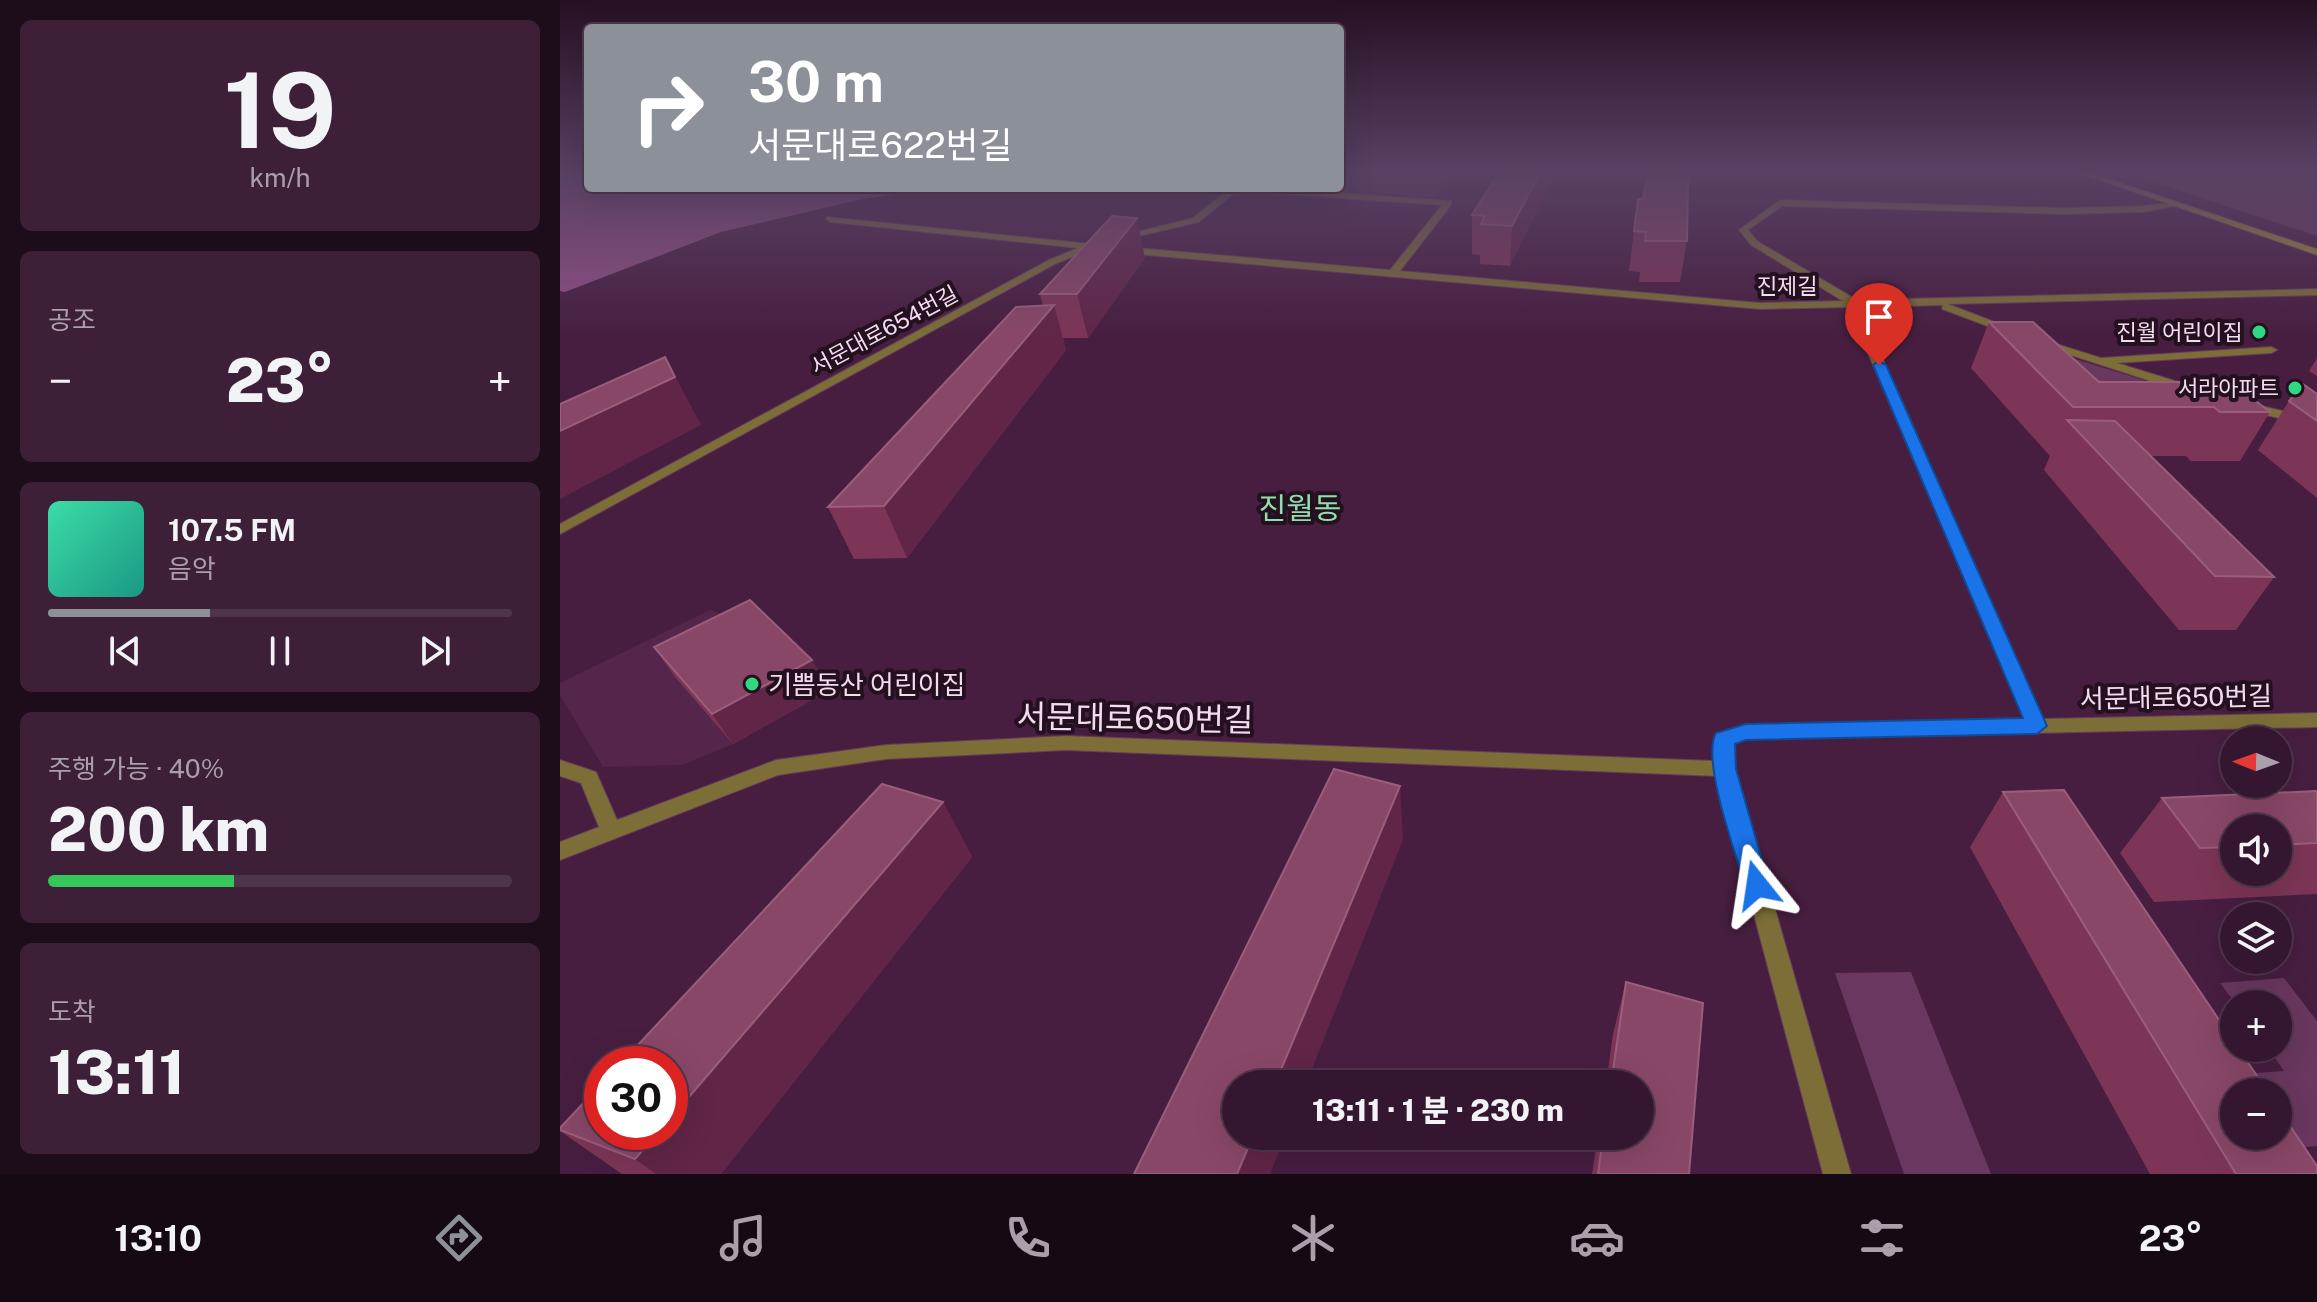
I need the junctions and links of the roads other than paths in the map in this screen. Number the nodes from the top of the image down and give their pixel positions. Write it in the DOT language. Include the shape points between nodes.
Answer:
graph roads {
  1 [pos="893,226"];
  2 [pos="1173,226"];
  3 [pos="1430,226"];
  4 [pos="1749,226"];
  5 [pos="2238,226"];
  6 [pos="1091,247"];
  7 [pos="2317,252"];
  8 [pos="1394,272"];
  9 [pos="2317,292"];
  10 [pos="1936,304"];
  11 [pos="1859,306"];
  12 [pos="2017,334"];
  13 [pos="2031,339"];
  14 [pos="2271,350"];
  15 [pos="2095,361"];
  16 [pos="2194,391"];
  17 [pos="2233,403"];
  18 [pos="2317,423"];
  19 [pos="560,530"];
  20 [pos="2317,720"];
  21 [pos="2037,726"];
  22 [pos="560,768"];
  23 [pos="1725,769"];
  24 [pos="611,832"];
  25 [pos="560,851"];
  26 [pos="1837,1174"];
  1 -- 6 [label="street, 진제길"];
  2 -- 6 [label="street, 서문대로654번길"];
  3 -- 8 [label="street, 서문대로654번길"];
  4 -- 11 [label="street" via="1743,230 1747,237"];
  5 -- 7 [label="main road"];
  6 -- 8 [label="street, 진제길"];
  6 -- 19 [label="street, 서문대로654번길" via="1052,262"];
  8 -- 11 [label="street, 진제길" via="1739,305"];
  9 -- 10 [label="street, 진제길"];
  10 -- 11 [label="street, 진제길"];
  10 -- 12 [label="street"];
  11 -- 21 [label="street" via="1867,337"];
  13 -- 15 [label="street"];
  14 -- 15 [label="street"];
  15 -- 16 [label="street"];
  17 -- 18 [label="street"];
  20 -- 21 [label="street, 서문대로650번길"];
  21 -- 23 [label="street, 서문대로650번길" via="1746,732 1723,739"];
  22 -- 24 [label="street" via="589,778"];
  23 -- 24 [label="street, 서문대로650번길" via="1066,743 886,752 776,768"];
  23 -- 26 [label="street"];
  24 -- 25 [label="street, 서문대로650번길"];
}
